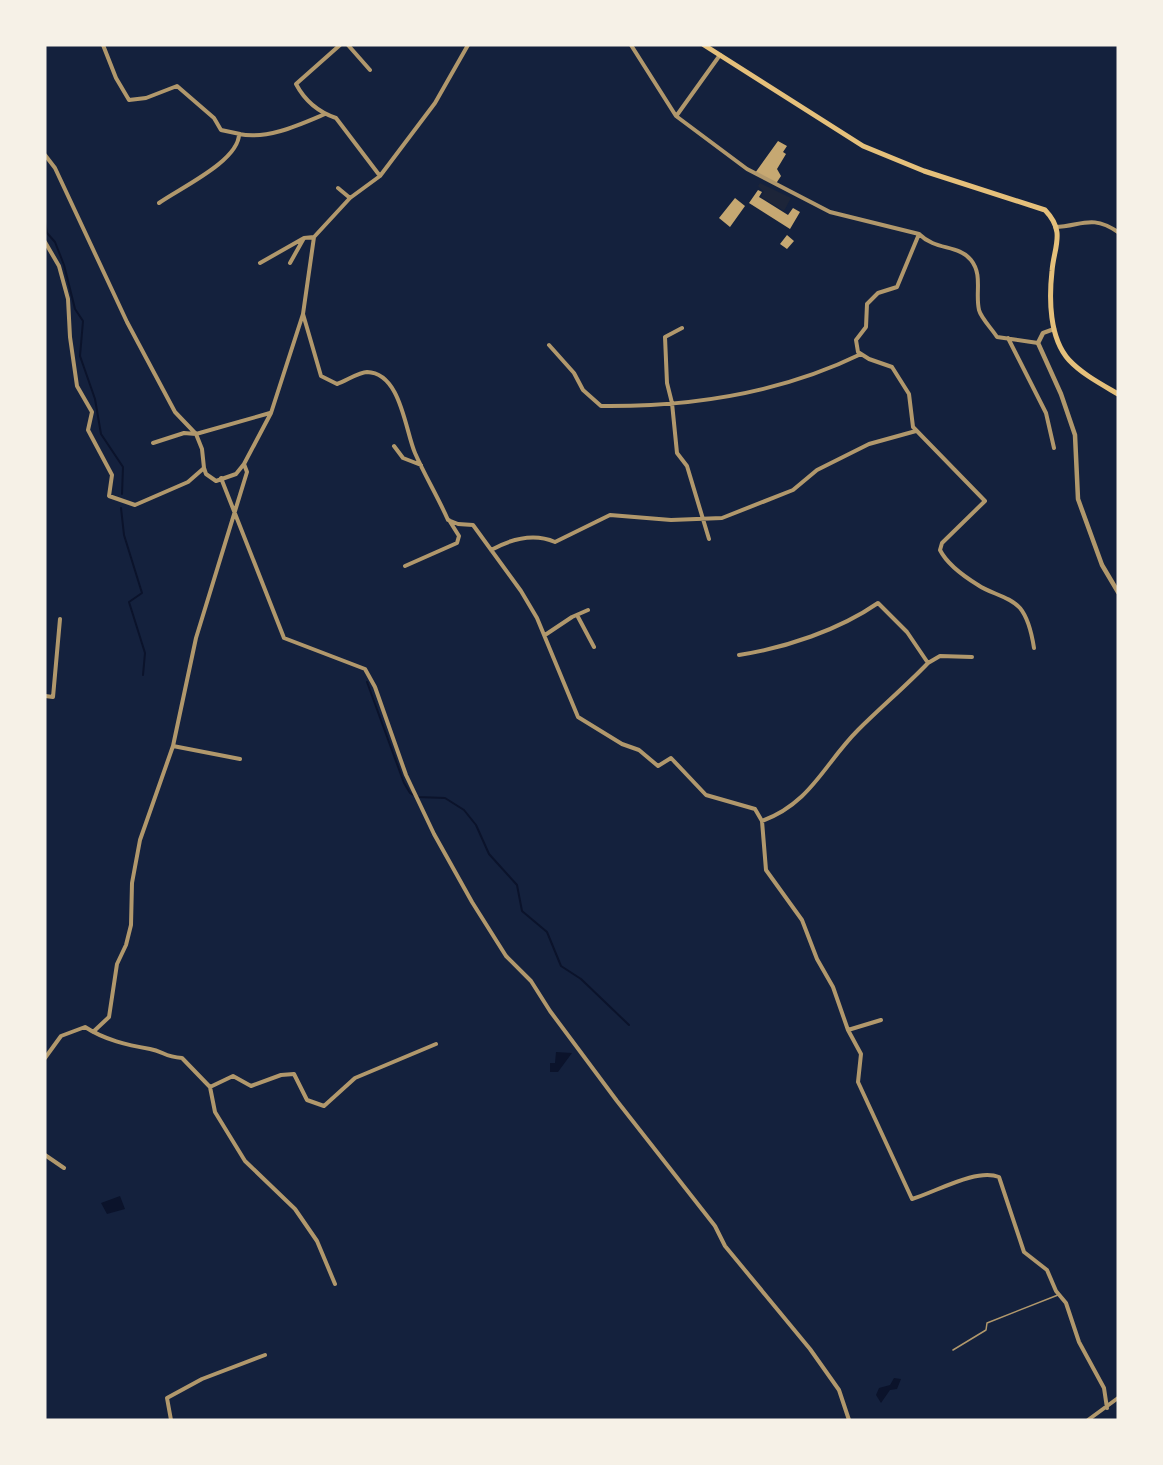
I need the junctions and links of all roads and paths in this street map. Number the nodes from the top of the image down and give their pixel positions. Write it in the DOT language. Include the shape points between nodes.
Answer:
graph roads {
  1 [pos="103,45"];
  2 [pos="340,45"];
  3 [pos="348,45"];
  4 [pos="468,45"];
  5 [pos="631,45"];
  6 [pos="704,45"];
  7 [pos="720,55"];
  8 [pos="370,70"];
  9 [pos="325,114"];
  10 [pos="676,116"];
  11 [pos="240,134"];
  12 [pos="45,155"];
  13 [pos="380,176"];
  14 [pos="339,188"];
  15 [pos="350,198"];
  16 [pos="159,203"];
  17 [pos="1055,227"];
  18 [pos="1118,232"];
  19 [pos="919,234"];
  20 [pos="314,237"];
  21 [pos="304,238"];
  22 [pos="45,242"];
  23 [pos="260,263"];
  24 [pos="290,263"];
  25 [pos="303,314"];
  26 [pos="682,328"];
  27 [pos="1054,329"];
  28 [pos="1008,338"];
  29 [pos="1038,343"];
  30 [pos="549,345"];
  31 [pos="861,354"];
  32 [pos="1118,394"];
  33 [pos="672,403"];
  34 [pos="270,412"];
  35 [pos="916,431"];
  36 [pos="196,434"];
  37 [pos="153,443"];
  38 [pos="394,446"];
  39 [pos="1054,448"];
  40 [pos="244,465"];
  41 [pos="421,465"];
  42 [pos="204,468"];
  43 [pos="221,478"];
  44 [pos="235,509"];
  45 [pos="703,519"];
  46 [pos="448,520"];
  47 [pos="709,539"];
  48 [pos="491,550"];
  49 [pos="405,566"];
  50 [pos="1118,592"];
  51 [pos="588,610"];
  52 [pos="577,615"];
  53 [pos="60,619"];
  54 [pos="544,635"];
  55 [pos="594,647"];
  56 [pos="1034,648"];
  57 [pos="739,655"];
  58 [pos="972,657"];
  59 [pos="928,663"];
  60 [pos="45,696"];
  61 [pos="173,746"];
  62 [pos="240,759"];
  63 [pos="762,821"];
  64 [pos="881,1020"];
  65 [pos="848,1030"];
  66 [pos="93,1032"];
  67 [pos="436,1044"];
  68 [pos="45,1058"];
  69 [pos="210,1087"];
  70 [pos="45,1155"];
  71 [pos="64,1168"];
  72 [pos="335,1284"];
  73 [pos="1059,1294"];
  74 [pos="953,1350"];
  75 [pos="265,1355"];
  76 [pos="1118,1398"];
  77 [pos="1107,1408"];
  78 [pos="171,1420"];
  79 [pos="849,1420"];
  80 [pos="1088,1420"];
  1 -- 11 [label="street" via="129,100 177,86 214,118 221,130"];
  2 -- 9 [label="street" via="296,84 304,99"];
  3 -- 8 [label="street"];
  4 -- 13 [label="street" via="435,103"];
  5 -- 10 [label="street"];
  6 -- 7 [label="main road"];
  7 -- 10 [label="street"];
  7 -- 17 [label="main road" via="863,147 947,179 1040,207"];
  9 -- 11 [label="street" via="292,128 249,136"];
  9 -- 13 [label="street" via="336,118"];
  10 -- 19 [label="street" via="781,189 830,212"];
  11 -- 16 [label="street" via="226,159"];
  12 -- 36 [label="street" via="55,168 101,270 175,412"];
  13 -- 15 [label="street"];
  14 -- 15 [label="street"];
  15 -- 20 [label="street"];
  17 -- 18 [label="street" via="1094,222"];
  17 -- 27 [label="main road" via="1059,241 1052,268"];
  19 -- 28 [label="street" via="928,243 951,247 970,258 979,282 979,312 997,337"];
  19 -- 31 [label="street" via="897,287 878,293 867,304 866,327 856,340"];
  20 -- 21 [label="street"];
  20 -- 25 [label="street"];
  21 -- 23 [label="street"];
  21 -- 24 [label="street"];
  22 -- 42 [label="street" via="59,266 68,299 77,386 92,412 88,430 112,475 109,496 135,505 188,482"];
  25 -- 34 [label="street"];
  25 -- 41 [label="street" via="321,376 337,384 365,372 382,376 390,383"];
  26 -- 33 [label="street" via="665,337"];
  27 -- 29 [label="street" via="1043,333"];
  27 -- 32 [label="main road" via="1067,359"];
  28 -- 29 [label="street"];
  28 -- 39 [label="street" via="1046,413"];
  29 -- 50 [label="street" via="1075,435 1078,499 1101,566"];
  30 -- 33 [label="street" via="574,373 583,390 601,406"];
  31 -- 33 [label="street" via="832,368 771,387"];
  31 -- 35 [label="street" via="892,367 909,394"];
  33 -- 45 [label="street" via="677,453 687,466"];
  34 -- 36 [label="street"];
  34 -- 40 [label="street"];
  35 -- 45 [label="street" via="869,444 817,470 793,490 722,518"];
  35 -- 56 [label="street" via="985,501 942,543 943,556 979,586 1020,608"];
  36 -- 37 [label="street" via="184,433"];
  36 -- 42 [label="street"];
  38 -- 41 [label="street" via="403,458"];
  40 -- 43 [label="street" via="236,474"];
  40 -- 44 [label="street" via="247,472"];
  41 -- 46 [label="street"];
  42 -- 43 [label="street" via="216,482"];
  43 -- 44 [label="street"];
  44 -- 61 [label="street" via="196,638"];
  44 -- 79 [label="street" via="284,638 365,669 406,775 434,834 506,956 531,981 617,1101 715,1226 725,1246 810,1349 839,1390"];
  45 -- 47 [label="street"];
  45 -- 48 [label="street" via="610,515 555,542 528,537"];
  46 -- 48 [label="street" via="473,525"];
  46 -- 49 [label="street" via="459,536 457,543"];
  48 -- 54 [label="street" via="521,591"];
  51 -- 52 [label="street"];
  52 -- 54 [label="street"];
  52 -- 55 [label="street"];
  53 -- 60 [label="street" via="53,697"];
  54 -- 63 [label="street" via="578,717 639,750 658,766 671,758 706,795 755,809"];
  57 -- 59 [label="street" via="822,631 859,616 878,603 908,632"];
  58 -- 59 [label="street" via="940,656"];
  59 -- 63 [label="street" via="856,732 816,785 782,814"];
  61 -- 62 [label="street"];
  61 -- 66 [label="street" via="140,840 131,925 117,964 109,1017"];
  63 -- 65 [label="street" via="766,870 802,920"];
  64 -- 65 [label="street"];
  65 -- 73 [label="street" via="862,1060 858,1082 912,1199 976,1176 991,1174 999,1178 1024,1252 1047,1270"];
  66 -- 68 [label="street" via="86,1027 61,1036"];
  66 -- 69 [label="street" via="134,1047 153,1049 166,1057 182,1058"];
  67 -- 69 [label="street" via="355,1078 324,1106 307,1100 294,1074 251,1086 233,1076"];
  69 -- 72 [label="street" via="215,1112 245,1161 295,1209 317,1241"];
  70 -- 71 [label="street"];
  73 -- 74 [label="lane" via="987,1323 986,1330"];
  73 -- 77 [label="street" via="1066,1303 1078,1342 1104,1388"];
  75 -- 78 [label="street" via="202,1379 167,1398"];
  76 -- 77 [label="street"];
  77 -- 80 [label="street"];
}
